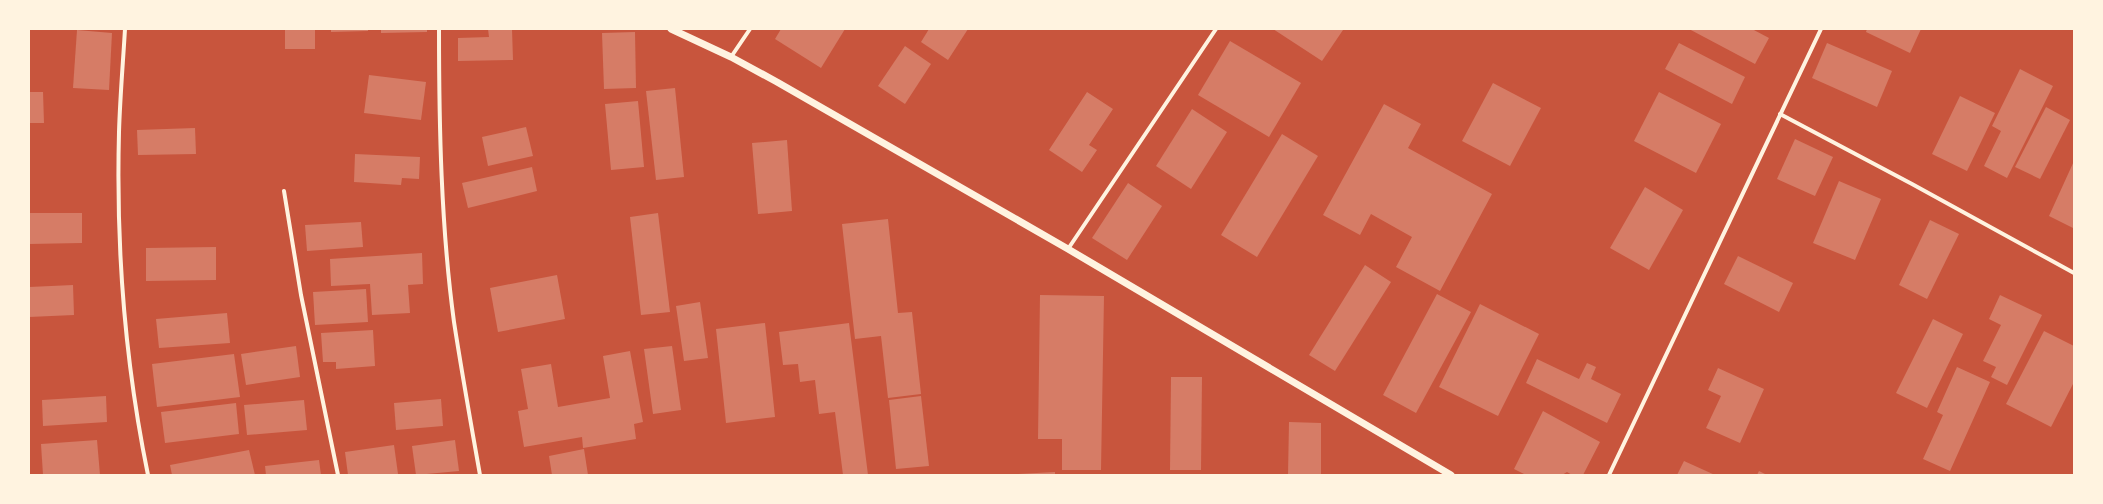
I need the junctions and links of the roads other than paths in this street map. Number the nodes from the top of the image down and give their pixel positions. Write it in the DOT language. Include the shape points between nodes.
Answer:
graph roads {
  1 [pos="125,29"];
  2 [pos="439,29"];
  3 [pos="671,29"];
  4 [pos="750,29"];
  5 [pos="1216,29"];
  6 [pos="1821,29"];
  7 [pos="731,57"];
  8 [pos="1780,114"];
  9 [pos="284,191"];
  10 [pos="1068,249"];
  11 [pos="2074,273"];
  12 [pos="148,475"];
  13 [pos="338,475"];
  14 [pos="480,475"];
  15 [pos="1451,475"];
  16 [pos="1609,475"];
  1 -- 12 [label="street" via="119,132 121,269 140,435"];
  2 -- 14 [label="street" via="439,104 445,220 454,321"];
  3 -- 7 [label="street"];
  4 -- 7 [label="street"];
  5 -- 10 [label="street"];
  6 -- 8 [label="street"];
  7 -- 10 [label="street"];
  8 -- 11 [label="street"];
  8 -- 16 [label="street"];
  9 -- 13 [label="street" via="301,295"];
  10 -- 15 [label="street"];
}
